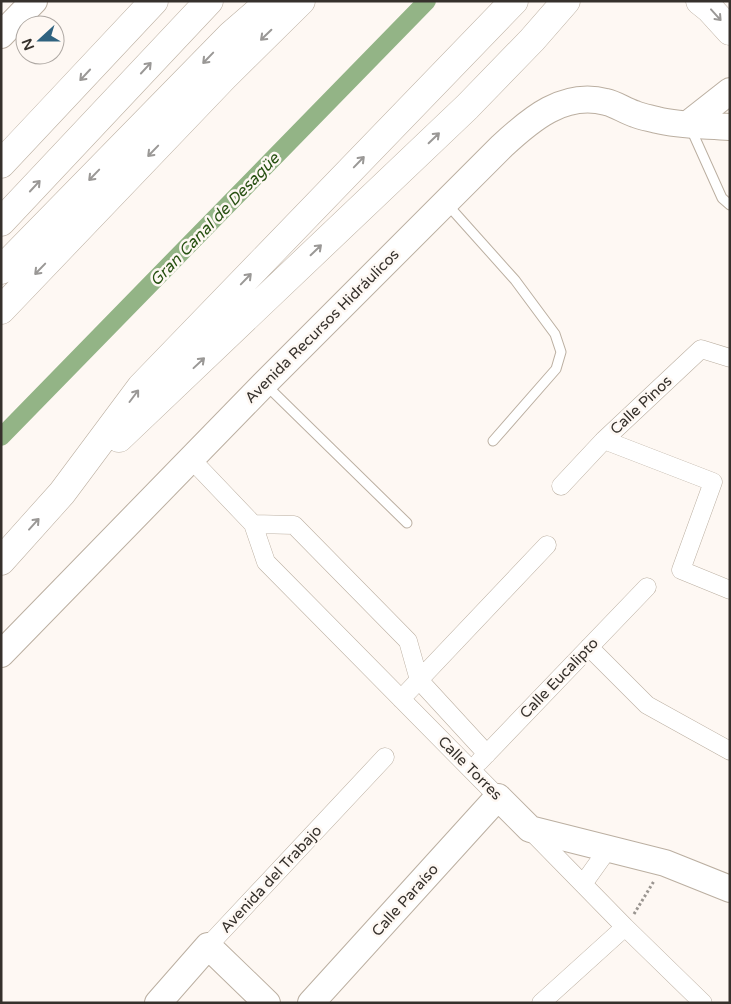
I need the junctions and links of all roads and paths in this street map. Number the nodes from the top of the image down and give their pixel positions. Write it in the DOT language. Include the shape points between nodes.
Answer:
graph roads {
  1 [pos="34,1"];
  2 [pos="154,1"];
  3 [pos="209,1"];
  4 [pos="236,1"];
  5 [pos="269,1"];
  6 [pos="301,1"];
  7 [pos="514,1"];
  8 [pos="566,1"];
  9 [pos="577,1"];
  10 [pos="700,1"];
  11 [pos="730,31"];
  12 [pos="1,35"];
  13 [pos="231,35"];
  14 [pos="532,40"];
  15 [pos="730,91"];
  16 [pos="688,124"];
  17 [pos="730,127"];
  18 [pos="1,164"];
  19 [pos="445,202"];
  20 [pos="730,205"];
  21 [pos="1,222"];
  22 [pos="1,270"];
  23 [pos="1,310"];
  24 [pos="730,358"];
  25 [pos="264,384"];
  26 [pos="604,440"];
  27 [pos="493,441"];
  28 [pos="190,459"];
  29 [pos="561,486"];
  30 [pos="62,493"];
  31 [pos="407,523"];
  32 [pos="253,524"];
  33 [pos="547,545"];
  34 [pos="1,561"];
  35 [pos="647,587"];
  36 [pos="730,590"];
  37 [pos="589,647"];
  38 [pos="1,654"];
  39 [pos="420,680"];
  40 [pos="401,700"];
  41 [pos="730,750"];
  42 [pos="486,754"];
  43 [pos="385,757"];
  44 [pos="472,770"];
  45 [pos="498,797"];
  46 [pos="530,829"];
  47 [pos="608,849"];
  48 [pos="665,864"];
  49 [pos="584,884"];
  50 [pos="730,890"];
  51 [pos="625,927"];
  52 [pos="208,946"];
  53 [pos="158,1003"];
  54 [pos="268,1003"];
  55 [pos="311,1003"];
  56 [pos="542,1003"];
  57 [pos="702,1003"];
  1 -- 12 [label="main road"];
  2 -- 18 [label="highway, one-way"];
  21 -- 3 [label="highway, one-way"];
  4 -- 13 [label="highway"];
  5 -- 13 [label="highway"];
  6 -- 23 [label="highway, one-way"];
  30 -- 7 [label="highway, one-way" via="141,387"];
  8 -- 14 [label="highway"];
  9 -- 14 [label="highway"];
  10 -- 11 [label="highway, one-way"];
  13 -- 22 [label="highway, one-way"];
  30 -- 14 [label="highway, one-way"];
  15 -- 16 [label="main road"];
  16 -- 17 [label="main road, Avenida Recursos Hidráulicos"];
  16 -- 19 [label="main road, Avenida Recursos Hidráulicos" via="659,121 608,102 586,99 566,102 544,111 519,130"];
  16 -- 20 [label="lane" via="722,198"];
  19 -- 25 [label="main road, Avenida Recursos Hidráulicos"];
  19 -- 27 [label="lane" via="515,280 555,334 561,352 556,370"];
  24 -- 26 [label="street, Calle Pinos" via="701,349"];
  25 -- 28 [label="main road, Avenida Recursos Hidráulicos"];
  25 -- 31 [label="lane"];
  26 -- 29 [label="street, Calle Pinos"];
  26 -- 36 [label="street" via="713,482 681,570"];
  28 -- 32 [label="street, Calle Torres"];
  28 -- 38 [label="main road, Avenida Recursos Hidráulicos"];
  34 -- 30 [label="highway, one-way"];
  32 -- 39 [label="street, Calle Torres" via="294,525 408,641"];
  32 -- 40 [label="street, Calle Torres" via="266,562"];
  33 -- 39 [label="street"];
  35 -- 37 [label="street, Calle Eucalipto"];
  37 -- 41 [label="street" via="646,705"];
  37 -- 42 [label="street, Calle Eucalipto"];
  39 -- 40 [label="street"];
  39 -- 42 [label="street, Calle Torres"];
  40 -- 44 [label="street, Calle Torres"];
  42 -- 44 [label="street, Calle Eucalipto"];
  43 -- 52 [label="street, Avenida del Trabajo"];
  44 -- 45 [label="street, Calle Torres"];
  45 -- 46 [label="main road, Calle Torres"];
  45 -- 55 [label="main road, Calle Paraíso"];
  46 -- 47 [label="main road"];
  46 -- 49 [label="street, Calle Torres"];
  47 -- 48 [label="main road"];
  47 -- 49 [label="street"];
  48 -- 50 [label="main road"];
  48 -- 51 [label="path"];
  49 -- 51 [label="street, Calle Torres"];
  51 -- 56 [label="street"];
  51 -- 57 [label="street, Calle Torres"];
  52 -- 53 [label="main road, Avenida del Trabajo"];
  52 -- 54 [label="main road"];
}
